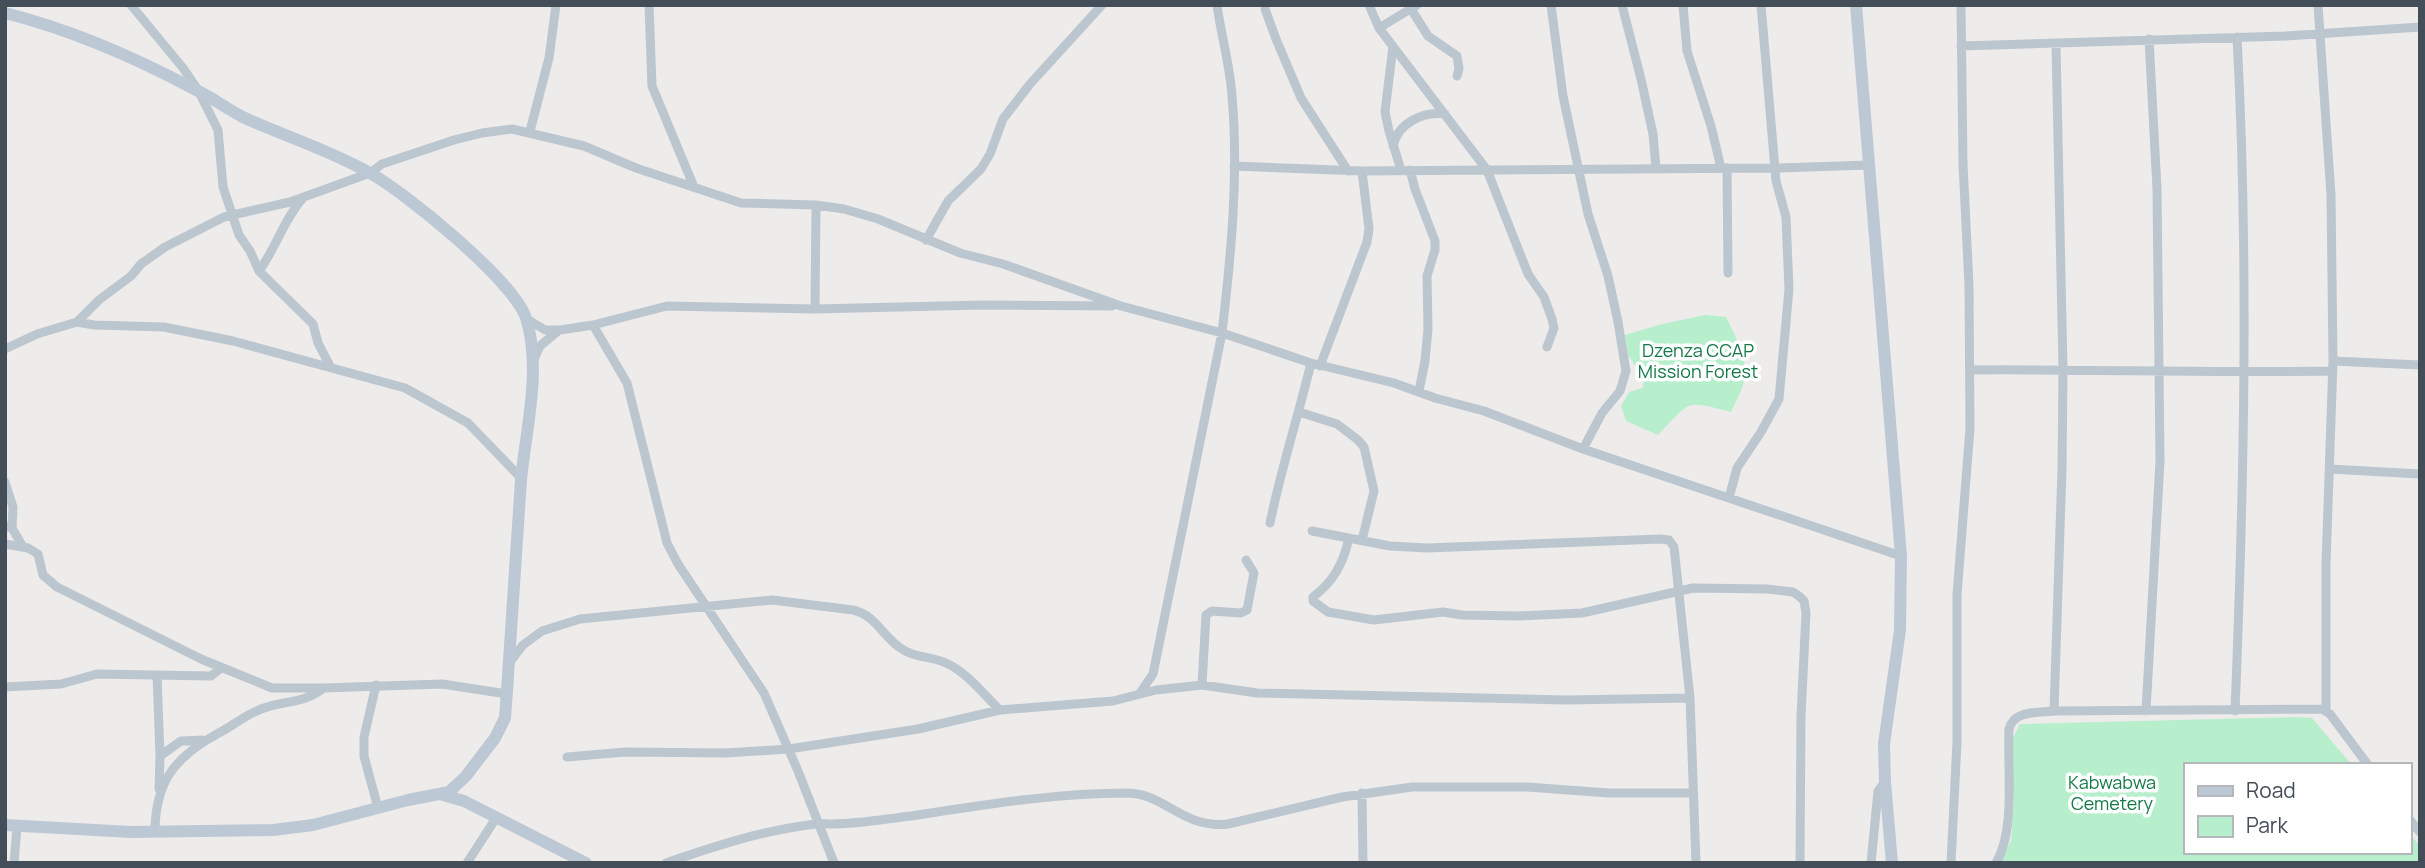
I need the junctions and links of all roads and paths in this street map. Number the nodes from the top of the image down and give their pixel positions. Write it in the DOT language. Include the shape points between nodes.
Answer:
graph roads {
  1 [pos="131,5"];
  2 [pos="556,5"];
  3 [pos="649,5"];
  4 [pos="1102,5"];
  5 [pos="1369,5"];
  6 [pos="1551,5"];
  7 [pos="1622,5"];
  8 [pos="1683,5"];
  9 [pos="1761,5"];
  10 [pos="1856,5"];
  11 [pos="1961,5"];
  12 [pos="2318,5"];
  13 [pos="1216,6"];
  14 [pos="1414,7"];
  15 [pos="1265,9"];
  16 [pos="5,13"];
  17 [pos="2420,27"];
  18 [pos="1379,28"];
  19 [pos="2321,34"];
  20 [pos="2238,37"];
  21 [pos="2149,39"];
  22 [pos="2056,45"];
  23 [pos="1393,46"];
  24 [pos="1961,46"];
  25 [pos="1457,76"];
  26 [pos="198,90"];
  27 [pos="1445,114"];
  28 [pos="530,131"];
  29 [pos="1393,146"];
  30 [pos="1870,165"];
  31 [pos="1234,166"];
  32 [pos="1724,168"];
  33 [pos="1776,168"];
  34 [pos="1579,169"];
  35 [pos="1656,169"];
  36 [pos="1405,170"];
  37 [pos="1487,170"];
  38 [pos="1348,171"];
  39 [pos="1362,171"];
  40 [pos="370,173"];
  41 [pos="694,187"];
  42 [pos="303,197"];
  43 [pos="816,205"];
  44 [pos="231,214"];
  45 [pos="926,240"];
  46 [pos="259,271"];
  47 [pos="1728,273"];
  48 [pos="1121,306"];
  49 [pos="815,309"];
  50 [pos="526,319"];
  51 [pos="77,322"];
  52 [pos="593,325"];
  53 [pos="560,330"];
  54 [pos="1222,333"];
  55 [pos="1547,347"];
  56 [pos="5,349"];
  57 [pos="532,365"];
  58 [pos="1316,365"];
  59 [pos="2420,365"];
  60 [pos="330,366"];
  61 [pos="2333,366"];
  62 [pos="2063,369"];
  63 [pos="1970,370"];
  64 [pos="2158,371"];
  65 [pos="2243,373"];
  66 [pos="1419,391"];
  67 [pos="1299,411"];
  68 [pos="1583,449"];
  69 [pos="2330,469"];
  70 [pos="2420,474"];
  71 [pos="522,478"];
  72 [pos="5,482"];
  73 [pos="1729,498"];
  74 [pos="1270,523"];
  75 [pos="9,527"];
  76 [pos="1312,531"];
  77 [pos="1349,538"];
  78 [pos="1362,540"];
  79 [pos="5,544"];
  80 [pos="23,547"];
  81 [pos="1902,556"];
  82 [pos="1246,560"];
  83 [pos="1678,591"];
  84 [pos="709,607"];
  85 [pos="508,666"];
  86 [pos="221,668"];
  87 [pos="157,675"];
  88 [pos="376,685"];
  89 [pos="1202,685"];
  90 [pos="5,687"];
  91 [pos="324,688"];
  92 [pos="507,694"];
  93 [pos="1139,694"];
  94 [pos="1690,698"];
  95 [pos="1000,710"];
  96 [pos="2235,710"];
  97 [pos="2326,710"];
  98 [pos="2054,711"];
  99 [pos="2146,711"];
  100 [pos="160,733"];
  101 [pos="205,739"];
  102 [pos="181,741"];
  103 [pos="789,749"];
  104 [pos="160,756"];
  105 [pos="567,757"];
  106 [pos="2366,763"];
  107 [pos="1885,782"];
  108 [pos="1362,793"];
  109 [pos="1692,793"];
  110 [pos="158,794"];
  111 [pos="443,794"];
  112 [pos="378,808"];
  113 [pos="496,818"];
  114 [pos="819,823"];
  115 [pos="11,826"];
  116 [pos="155,831"];
  117 [pos="581,862"];
  118 [pos="14,863"];
  119 [pos="467,863"];
  120 [pos="666,863"];
  121 [pos="834,863"];
  122 [pos="1363,863"];
  123 [pos="1696,863"];
  124 [pos="1800,863"];
  125 [pos="1871,863"];
  126 [pos="1892,863"];
  127 [pos="1951,863"];
  128 [pos="1996,863"];
  1 -- 26 [label="street"];
  2 -- 28 [label="street" via="549,58"];
  3 -- 41 [label="street" via="652,86"];
  4 -- 45 [label="street" via="1003,119 981,169 948,201"];
  5 -- 18 [label="street"];
  6 -- 34 [label="street"];
  7 -- 35 [label="street" via="1642,79"];
  8 -- 32 [label="street" via="1687,51"];
  9 -- 33 [label="street"];
  10 -- 30 [label="street"];
  11 -- 24 [label="street"];
  12 -- 19 [label="street"];
  13 -- 31 [label="street" via="1231,86"];
  14 -- 18 [label="street"];
  14 -- 25 [label="street" via="1428,36 1457,56"];
  15 -- 38 [label="street" via="1301,98"];
  16 -- 26 [label="street" via="62,31"];
  17 -- 19 [label="street"];
  18 -- 23 [label="street"];
  19 -- 20 [label="street"];
  19 -- 61 [label="street" via="2331,195"];
  20 -- 21 [label="street"];
  20 -- 65 [label="street"];
  21 -- 22 [label="street"];
  21 -- 64 [label="street" via="2157,189"];
  22 -- 24 [label="street"];
  22 -- 62 [label="street"];
  23 -- 27 [label="street"];
  23 -- 29 [label="street" via="1385,112"];
  24 -- 63 [label="street"];
  26 -- 40 [label="street" via="245,118"];
  26 -- 44 [label="street" via="218,130 223,187"];
  27 -- 29 [label="street" via="1420,115 1396,137"];
  27 -- 37 [label="street"];
  28 -- 40 [label="street" via="482,133 382,164"];
  28 -- 41 [label="street"];
  29 -- 36 [label="street"];
  30 -- 33 [label="street"];
  30 -- 81 [label="street"];
  31 -- 38 [label="street"];
  31 -- 54 [label="street"];
  32 -- 33 [label="street"];
  32 -- 35 [label="street"];
  32 -- 47 [label="street"];
  33 -- 73 [label="street" via="1789,265 1781,391 1768,421 1737,468"];
  34 -- 35 [label="street"];
  34 -- 37 [label="street"];
  34 -- 68 [label="street" via="1626,370 1620,391"];
  36 -- 37 [label="street"];
  36 -- 39 [label="street"];
  36 -- 66 [label="street" via="1435,241 1427,276 1428,329"];
  37 -- 55 [label="street" via="1528,274 1552,319 1554,328"];
  38 -- 39 [label="street"];
  39 -- 58 [label="street" via="1367,242"];
  40 -- 42 [label="street"];
  40 -- 50 [label="street" via="502,281"];
  41 -- 43 [label="street" via="750,204"];
  42 -- 44 [label="street"];
  42 -- 46 [label="street"];
  43 -- 45 [label="street" via="878,219"];
  43 -- 49 [label="street"];
  44 -- 46 [label="street"];
  44 -- 51 [label="street" via="165,247"];
  45 -- 48 [label="street"];
  46 -- 60 [label="street" via="313,324"];
  48 -- 49 [label="street"];
  48 -- 54 [label="street"];
  49 -- 52 [label="street" via="667,306"];
  50 -- 53 [label="street" via="545,330"];
  50 -- 57 [label="street"];
  51 -- 56 [label="street"];
  51 -- 60 [label="street" via="164,327"];
  52 -- 53 [label="street"];
  52 -- 84 [label="street" via="627,383 667,543"];
  53 -- 57 [label="street" via="540,346"];
  54 -- 58 [label="street"];
  54 -- 93 [label="street" via="1153,674"];
  57 -- 71 [label="street"];
  58 -- 66 [label="street"];
  58 -- 67 [label="street"];
  59 -- 61 [label="street"];
  60 -- 71 [label="street" via="405,388 441,406 468,423"];
  61 -- 65 [label="street"];
  61 -- 69 [label="street"];
  62 -- 63 [label="street"];
  62 -- 64 [label="street"];
  62 -- 98 [label="street"];
  63 -- 127 [label="street" via="1955,628 1957,742"];
  64 -- 65 [label="street"];
  64 -- 99 [label="street" via="2160,461"];
  65 -- 96 [label="street"];
  66 -- 68 [label="street"];
  67 -- 74 [label="street"];
  67 -- 78 [label="street" via="1337,424 1364,447 1374,491"];
  68 -- 73 [label="street"];
  69 -- 70 [label="street"];
  69 -- 97 [label="street"];
  71 -- 85 [label="street"];
  72 -- 75 [label="street" via="12,507"];
  73 -- 81 [label="street"];
  75 -- 80 [label="street"];
  76 -- 77 [label="street"];
  77 -- 78 [label="street"];
  77 -- 83 [label="street" via="1340,568 1313,601 1328,612 1366,620 1443,612 1582,613"];
  78 -- 83 [label="street" via="1427,548 1660,538 1674,547"];
  79 -- 80 [label="street"];
  80 -- 86 [label="street" via="38,554 43,575 57,587"];
  81 -- 107 [label="street" via="1902,607 1885,726"];
  82 -- 89 [label="street" via="1254,573 1247,610 1206,615"];
  83 -- 94 [label="street"];
  83 -- 124 [label="street" via="1767,589 1793,592 1804,601"];
  84 -- 85 [label="street" via="565,622 532,637"];
  84 -- 95 [label="street" via="772,600 858,611 909,653 958,669"];
  84 -- 103 [label="street" via="756,677"];
  85 -- 92 [label="street"];
  86 -- 87 [label="street" via="211,676"];
  86 -- 91 [label="street" via="272,688"];
  87 -- 90 [label="street" via="97,674 61,684"];
  87 -- 100 [label="street"];
  88 -- 91 [label="street"];
  88 -- 92 [label="street" via="458,685"];
  88 -- 112 [label="street" via="364,756"];
  89 -- 93 [label="street"];
  89 -- 94 [label="street" via="1257,693"];
  91 -- 101 [label="street" via="307,700 253,712"];
  92 -- 111 [label="street" via="505,718 495,738 455,788"];
  93 -- 95 [label="street" via="1102,703"];
  94 -- 109 [label="street"];
  95 -- 103 [label="street" via="918,729"];
  96 -- 97 [label="street"];
  96 -- 99 [label="street"];
  97 -- 106 [label="street"];
  98 -- 99 [label="street"];
  98 -- 128 [label="street" via="2017,716 2011,722 2008,823"];
  100 -- 102 [label="street"];
  100 -- 104 [label="street"];
  101 -- 102 [label="street"];
  101 -- 110 [label="street" via="176,764"];
  102 -- 104 [label="street"];
  103 -- 105 [label="street"];
  103 -- 114 [label="street"];
  104 -- 110 [label="street"];
  107 -- 125 [label="street" via="1878,791"];
  107 -- 126 [label="street"];
  108 -- 109 [label="street" via="1412,786"];
  108 -- 114 [label="street" via="1222,824 1192,821 1155,799 1131,793 1007,800 874,821"];
  108 -- 122 [label="street"];
  109 -- 123 [label="street"];
  110 -- 116 [label="street"];
  111 -- 112 [label="street"];
  111 -- 113 [label="street"];
  112 -- 116 [label="street" via="293,829"];
  113 -- 117 [label="street"];
  113 -- 119 [label="street"];
  114 -- 120 [label="street" via="739,839"];
  114 -- 121 [label="street"];
  115 -- 116 [label="street"];
  115 -- 118 [label="street"];
}
